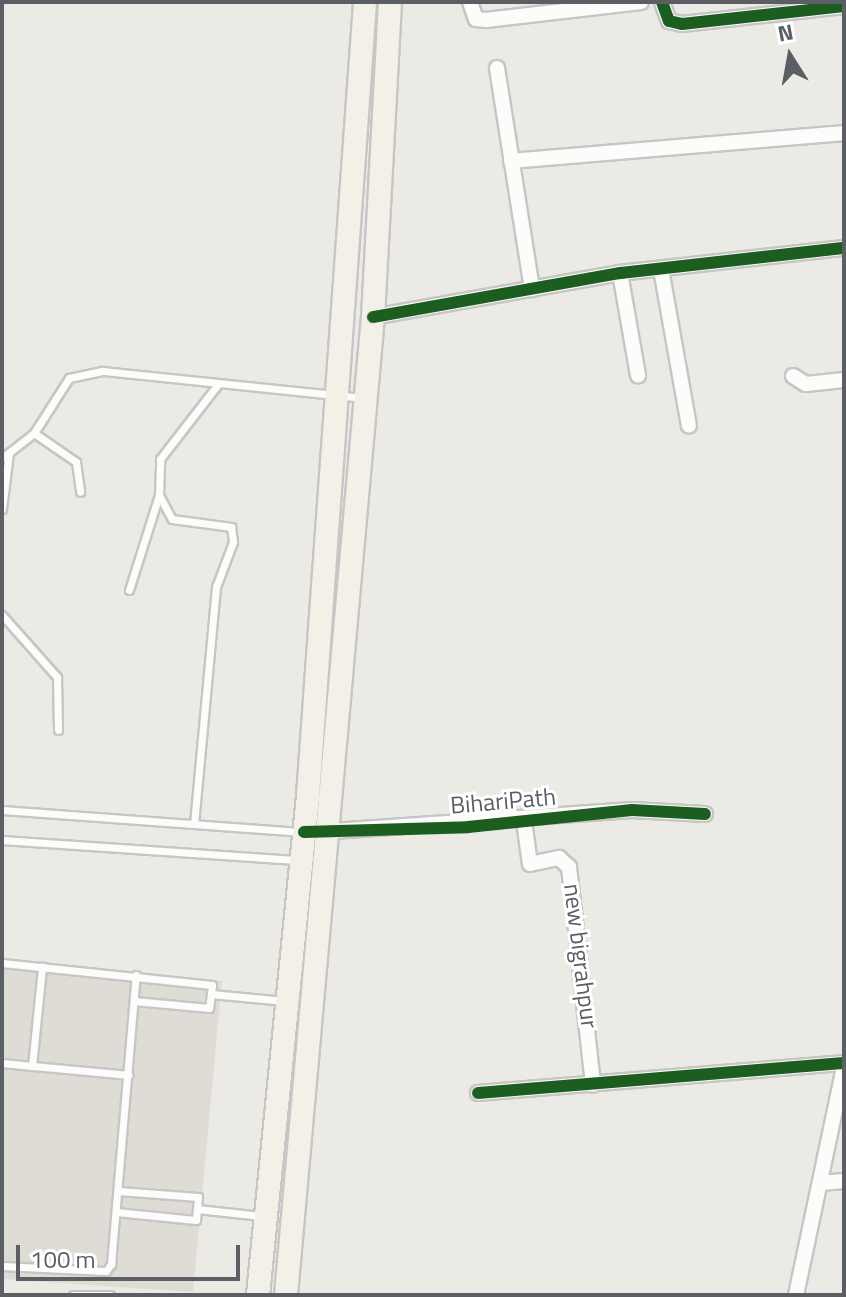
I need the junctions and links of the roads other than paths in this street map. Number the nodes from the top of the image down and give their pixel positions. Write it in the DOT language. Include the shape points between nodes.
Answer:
graph roads {
  1 [pos="365,2"];
  2 [pos="390,2"];
  3 [pos="470,2"];
  4 [pos="641,2"];
  5 [pos="662,2"];
  6 [pos="844,6"];
  7 [pos="497,68"];
  8 [pos="844,133"];
  9 [pos="511,161"];
  10 [pos="844,248"];
  11 [pos="351,250"];
  12 [pos="377,251"];
  13 [pos="661,269"];
  14 [pos="620,273"];
  15 [pos="532,289"];
  16 [pos="373,317"];
  17 [pos="638,375"];
  18 [pos="793,376"];
  19 [pos="844,380"];
  20 [pos="219,383"];
  21 [pos="341,396"];
  22 [pos="365,398"];
  23 [pos="689,426"];
  24 [pos="34,433"];
  25 [pos="6,455"];
  26 [pos="80,492"];
  27 [pos="159,495"];
  28 [pos="2,509"];
  29 [pos="129,590"];
  30 [pos="2,615"];
  31 [pos="58,730"];
  32 [pos="2,810"];
  33 [pos="705,814"];
  34 [pos="524,821"];
  35 [pos="194,824"];
  36 [pos="314,832"];
  37 [pos="2,840"];
  38 [pos="301,860"];
  39 [pos="2,963"];
  40 [pos="42,967"];
  41 [pos="136,975"];
  42 [pos="211,994"];
  43 [pos="134,1001"];
  44 [pos="288,1001"];
  45 [pos="2,1063"];
  46 [pos="32,1066"];
  47 [pos="844,1066"];
  48 [pos="128,1075"];
  49 [pos="593,1085"];
  50 [pos="478,1093"];
  51 [pos="844,1181"];
  52 [pos="820,1183"];
  53 [pos="118,1191"];
  54 [pos="197,1209"];
  55 [pos="116,1212"];
  56 [pos="263,1216"];
  57 [pos="2,1266"];
  58 [pos="73,1295"];
  59 [pos="110,1295"];
  60 [pos="258,1295"];
  61 [pos="286,1295"];
  62 [pos="796,1295"];
  1 -- 11 [label="main road"];
  2 -- 12 [label="main road"];
  3 -- 4 [label="street" via="476,19 486,20"];
  5 -- 6 [label="street" via="669,21 682,24"];
  7 -- 9 [label="street"];
  8 -- 9 [label="street" via="769,133"];
  9 -- 15 [label="street"];
  10 -- 13 [label="street"];
  11 -- 12 [label="main road"];
  11 -- 21 [label="main road"];
  12 -- 16 [label="main road"];
  13 -- 14 [label="street"];
  13 -- 23 [label="street"];
  14 -- 15 [label="street"];
  14 -- 17 [label="street"];
  15 -- 16 [label="street"];
  16 -- 22 [label="main road"];
  18 -- 19 [label="street" via="806,384"];
  20 -- 21 [label="lane"];
  20 -- 24 [label="lane" via="103,371 69,378"];
  20 -- 27 [label="lane" via="160,459"];
  21 -- 22 [label="lane"];
  21 -- 36 [label="main road"];
  22 -- 36 [label="main road"];
  24 -- 25 [label="lane"];
  24 -- 26 [label="lane" via="76,462"];
  25 -- 28 [label="lane"];
  27 -- 29 [label="lane"];
  27 -- 35 [label="lane" via="172,519 231,527 233,542 216,587"];
  30 -- 31 [label="lane" via="57,677"];
  32 -- 35 [label="lane"];
  33 -- 34 [label="street, BihariPath" via="632,810"];
  34 -- 36 [label="street, BihariPath"];
  34 -- 49 [label="street, new bigrahpur" via="530,864 559,858 569,867"];
  35 -- 36 [label="lane"];
  36 -- 38 [label="main road"];
  36 -- 61 [label="main road"];
  37 -- 38 [label="lane"];
  38 -- 44 [label="main road"];
  39 -- 40 [label="lane"];
  40 -- 41 [label="lane"];
  40 -- 46 [label="lane"];
  41 -- 42 [label="lane" via="212,985"];
  41 -- 43 [label="lane"];
  42 -- 43 [label="lane" via="209,1008"];
  42 -- 44 [label="lane"];
  43 -- 48 [label="lane"];
  44 -- 56 [label="main road"];
  45 -- 46 [label="lane"];
  46 -- 48 [label="lane"];
  47 -- 49 [label="street"];
  47 -- 52 [label="street"];
  48 -- 53 [label="lane"];
  49 -- 50 [label="street"];
  51 -- 52 [label="street"];
  52 -- 62 [label="street"];
  53 -- 54 [label="lane" via="198,1197"];
  53 -- 55 [label="lane"];
  54 -- 55 [label="lane" via="196,1220"];
  54 -- 56 [label="lane"];
  55 -- 57 [label="lane" via="106,1271"];
  56 -- 60 [label="main road"];
  58 -- 59 [label="lane"];
}
